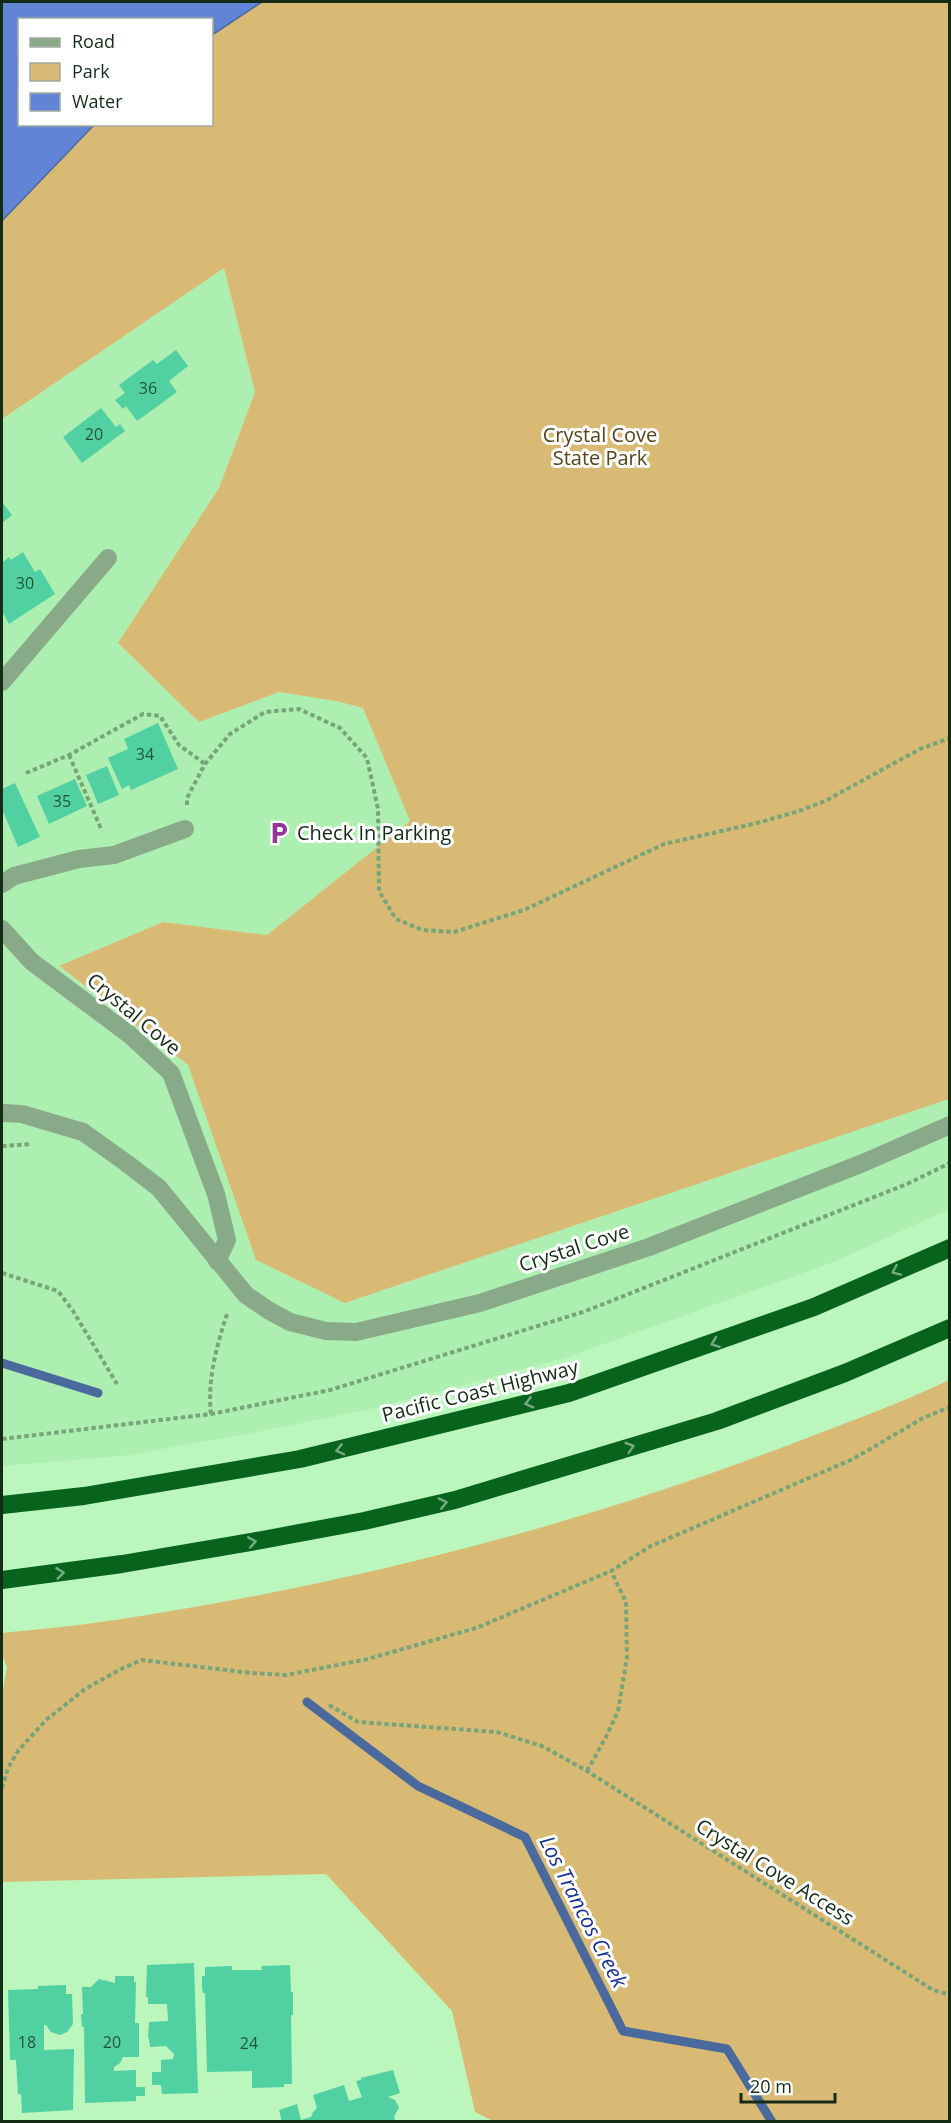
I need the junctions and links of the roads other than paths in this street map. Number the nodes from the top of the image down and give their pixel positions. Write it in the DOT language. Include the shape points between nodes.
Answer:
graph roads {
  1 [pos="108,558"];
  2 [pos="2,682"];
  3 [pos="185,829"];
  4 [pos="2,884"];
  5 [pos="2,929"];
  6 [pos="2,1113"];
  7 [pos="950,1125"];
  8 [pos="950,1248"];
  9 [pos="217,1261"];
  10 [pos="950,1329"];
  11 [pos="2,1505"];
  12 [pos="2,1580"];
  1 -- 2 [label="street"];
  3 -- 4 [label="street" via="114,855 79,859 14,876"];
  5 -- 9 [label="street, Crystal Cove" via="32,962 130,1035 171,1073 219,1205 227,1240"];
  6 -- 9 [label="street, Crystal Cove" via="22,1114 84,1131 159,1188"];
  7 -- 9 [label="street, Crystal Cove" via="649,1247 480,1303 356,1332 326,1331 290,1322 246,1295"];
  8 -- 11 [label="highway, Pacific Coast Highway, one-way" via="814,1307 569,1393 300,1459 84,1496"];
  12 -- 10 [label="highway, one-way" via="262,1540 455,1500 717,1421"];
}
